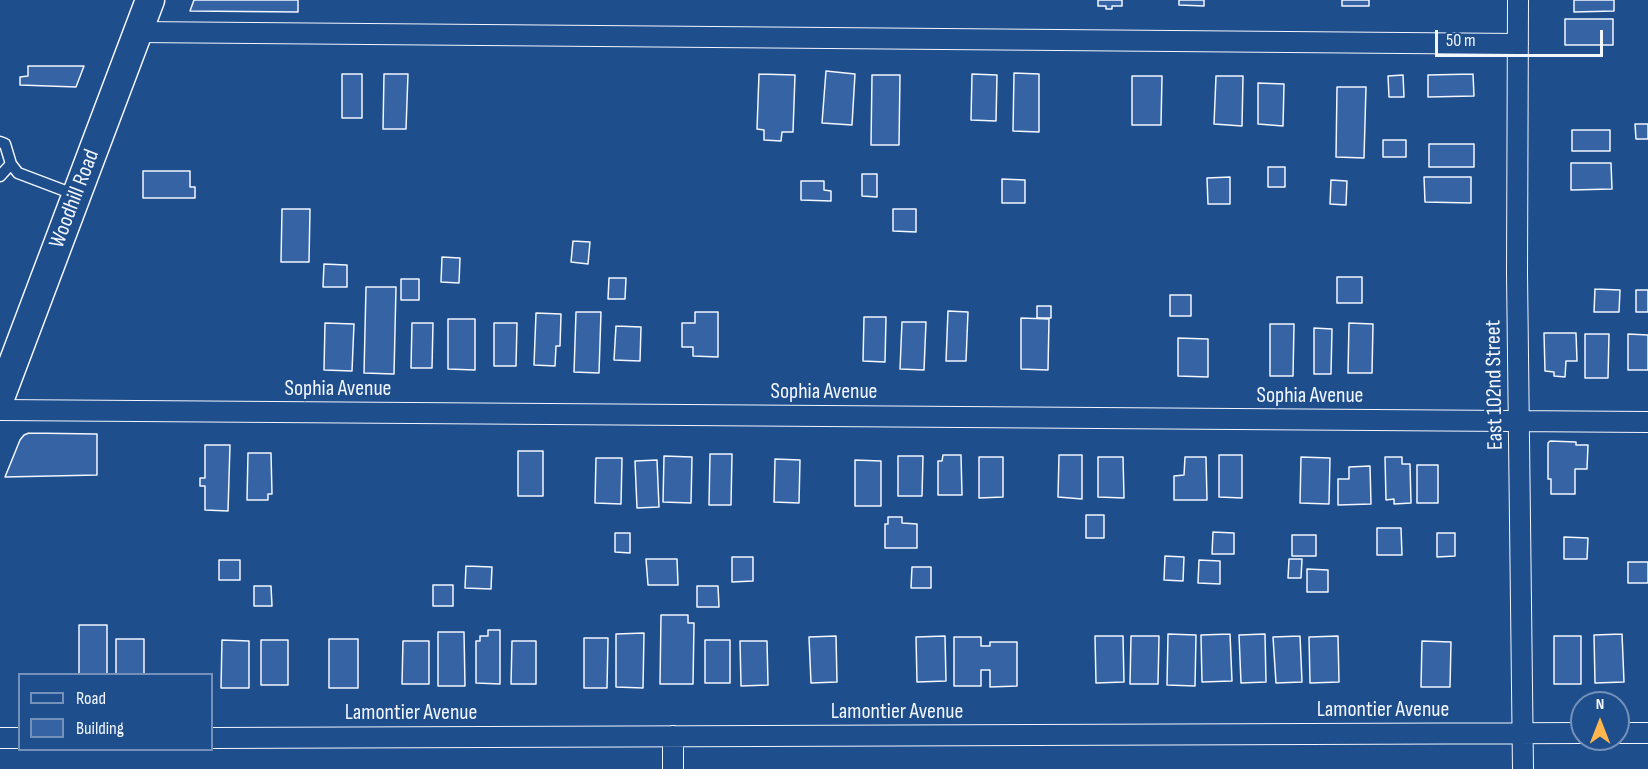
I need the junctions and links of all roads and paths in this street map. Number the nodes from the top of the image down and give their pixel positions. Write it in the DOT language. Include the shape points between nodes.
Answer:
graph roads {
  1 [pos="150,0"];
  2 [pos="1518,0"];
  3 [pos="138,32"];
  4 [pos="1518,44"];
  5 [pos="0,142"];
  6 [pos="11,164"];
  7 [pos="0,176"];
  8 [pos="76,195"];
  9 [pos="0,398"];
  10 [pos="0,410"];
  11 [pos="1520,421"];
  12 [pos="1648,422"];
  13 [pos="1523,733"];
  14 [pos="1570,733"];
  15 [pos="1630,733"];
  16 [pos="1648,733"];
  17 [pos="674,736"];
  18 [pos="0,738"];
  19 [pos="18,738"];
  20 [pos="213,738"];
  21 [pos="674,769"];
  22 [pos="1523,769"];
  1 -- 3 [label="main road, Woodhill Road"];
  2 -- 4 [label="street, East 102nd Street"];
  3 -- 4 [label="street"];
  3 -- 8 [label="main road, Woodhill Road"];
  4 -- 11 [label="street, East 102nd Street"];
  5 -- 6 [label="lane" via="5,144"];
  6 -- 7 [label="lane"];
  6 -- 8 [label="lane" via="18,173"];
  8 -- 9 [label="main road, Woodhill Road"];
  10 -- 11 [label="street, Sophia Avenue"];
  11 -- 12 [label="street, Sophia Avenue"];
  11 -- 13 [label="street, East 102nd Street"];
  13 -- 14 [label="street, Lamontier Avenue"];
  13 -- 17 [label="street, Lamontier Avenue"];
  13 -- 22 [label="street, East 102nd Street"];
  15 -- 16 [label="street"];
  17 -- 20 [label="street, Lamontier Avenue"];
  17 -- 21 [label="street"];
  18 -- 19 [label="street"];
}
